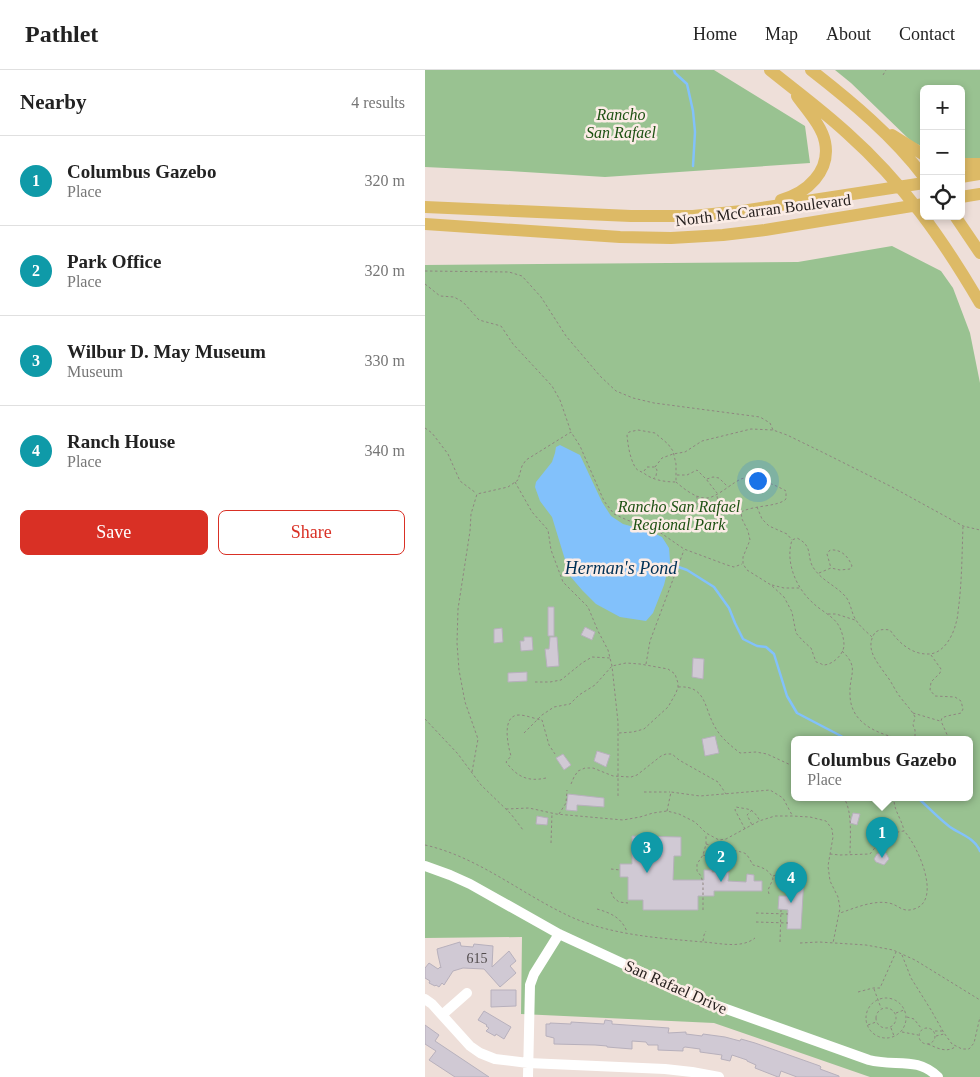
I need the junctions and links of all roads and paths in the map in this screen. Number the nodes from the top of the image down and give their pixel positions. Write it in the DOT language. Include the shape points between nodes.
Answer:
graph roads {
  1 [pos="770,70"];
  2 [pos="811,70"];
  3 [pos="886,70"];
  4 [pos="883,75"];
  5 [pos="790,85"];
  6 [pos="873,123"];
  7 [pos="920,152"];
  8 [pos="965,164"];
  9 [pos="980,164"];
  10 [pos="980,174"];
  11 [pos="922,175"];
  12 [pos="965,176"];
  13 [pos="920,184"];
  14 [pos="900,187"];
  15 [pos="980,194"];
  16 [pos="965,196"];
  17 [pos="919,204"];
  18 [pos="425,207"];
  19 [pos="742,212"];
  20 [pos="958,220"];
  21 [pos="425,224"];
  22 [pos="980,254"];
  23 [pos="425,270"];
  24 [pos="425,284"];
  25 [pos="977,299"];
  26 [pos="980,313"];
  27 [pos="425,428"];
  28 [pos="773,430"];
  29 [pos="571,432"];
  30 [pos="673,454"];
  31 [pos="655,466"];
  32 [pos="644,473"];
  33 [pos="676,474"];
  34 [pos="653,478"];
  35 [pos="706,479"];
  36 [pos="515,482"];
  37 [pos="676,482"];
  38 [pos="728,487"];
  39 [pos="477,494"];
  40 [pos="717,494"];
  41 [pos="697,496"];
  42 [pos="757,507"];
  43 [pos="963,526"];
  44 [pos="980,530"];
  45 [pos="792,540"];
  46 [pos="684,549"];
  47 [pos="743,564"];
  48 [pos="831,568"];
  49 [pos="818,574"];
  50 [pos="771,585"];
  51 [pos="800,588"];
  52 [pos="826,614"];
  53 [pos="856,620"];
  54 [pos="872,637"];
  55 [pos="842,651"];
  56 [pos="931,654"];
  57 [pos="610,658"];
  58 [pos="646,665"];
  59 [pos="612,666"];
  60 [pos="535,682"];
  61 [pos="678,688"];
  62 [pos="913,713"];
  63 [pos="425,719"];
  64 [pos="941,721"];
  65 [pos="524,733"];
  66 [pos="618,734"];
  67 [pos="887,736"];
  68 [pos="915,736"];
  69 [pos="948,736"];
  70 [pos="555,754"];
  71 [pos="791,765"];
  72 [pos="472,772"];
  73 [pos="618,777"];
  74 [pos="546,778"];
  75 [pos="571,784"];
  76 [pos="567,790"];
  77 [pos="644,792"];
  78 [pos="671,792"];
  79 [pos="726,794"];
  80 [pos="618,797"];
  81 [pos="846,801"];
  82 [pos="893,801"];
  83 [pos="506,809"];
  84 [pos="752,810"];
  85 [pos="667,811"];
  86 [pos="552,813"];
  87 [pos="559,815"];
  88 [pos="792,816"];
  89 [pos="760,821"];
  90 [pos="752,825"];
  91 [pos="746,829"];
  92 [pos="523,830"];
  93 [pos="904,831"];
  94 [pos="706,833"];
  95 [pos="551,843"];
  96 [pos="706,844"];
  97 [pos="425,845"];
  98 [pos="714,847"];
  99 [pos="721,847"];
  100 [pos="829,854"];
  101 [pos="703,855"];
  102 [pos="850,855"];
  103 [pos="711,857"];
  104 [pos="425,866"];
  105 [pos="783,866"];
  106 [pos="611,869"];
  107 [pos="620,870"];
  108 [pos="772,876"];
  109 [pos="611,892"];
  110 [pos="769,894"];
  111 [pos="628,903"];
  112 [pos="597,909"];
  113 [pos="703,910"];
  114 [pos="781,910"];
  115 [pos="840,912"];
  116 [pos="756,913"];
  117 [pos="781,914"];
  118 [pos="788,914"];
  119 [pos="755,922"];
  120 [pos="780,923"];
  121 [pos="787,923"];
  122 [pos="706,931"];
  123 [pos="627,933"];
  124 [pos="559,934"];
  125 [pos="755,938"];
  126 [pos="703,942"];
  127 [pos="780,942"];
  128 [pos="800,943"];
  129 [pos="833,943"];
  130 [pos="897,952"];
  131 [pos="902,954"];
  132 [pos="873,988"];
  133 [pos="858,992"];
  134 [pos="467,994"];
  135 [pos="425,999"];
  136 [pos="878,1000"];
  137 [pos="980,1000"];
  138 [pos="882,1009"];
  139 [pos="904,1009"];
  140 [pos="896,1013"];
  141 [pos="442,1015"];
  142 [pos="906,1017"];
  143 [pos="980,1017"];
  144 [pos="877,1022"];
  145 [pos="868,1026"];
  146 [pos="890,1028"];
  147 [pos="921,1029"];
  148 [pos="934,1031"];
  149 [pos="943,1031"];
  150 [pos="901,1032"];
  151 [pos="945,1034"];
  152 [pos="918,1035"];
  153 [pos="895,1036"];
  154 [pos="935,1036"];
  155 [pos="927,1044"];
  156 [pos="956,1046"];
  157 [pos="528,1063"];
  158 [pos="626,1072"];
  159 [pos="528,1077"];
  160 [pos="719,1077"];
  161 [pos="938,1077"];
  1 -- 5 [label="main road"];
  2 -- 6 [label="main road"];
  3 -- 4 [label="path"];
  5 -- 14 [label="main road" via="848,134"];
  5 -- 19 [label="main road" via="821,130 825,141 824,163 813,183 803,191"];
  6 -- 7 [label="main road"];
  6 -- 11 [label="main road"];
  8 -- 9 [label="main road"];
  10 -- 12 [label="main road"];
  13 -- 14 [label="main road, North McCarran Boulevard"];
  14 -- 17 [label="main road"];
  14 -- 19 [label="main road, North McCarran Boulevard"];
  15 -- 16 [label="main road"];
  17 -- 21 [label="main road, North McCarran Boulevard" via="765,230 671,238"];
  17 -- 25 [label="main road"];
  18 -- 19 [label="main road, North McCarran Boulevard" via="631,216"];
  20 -- 22 [label="main road"];
  23 -- 28 [label="path" via="509,272 522,276 541,297 567,336 616,391 654,402 760,417 770,423"];
  24 -- 29 [label="path" via="440,296 454,297 463,302 479,320 501,326 513,344 552,386"];
  25 -- 26 [label="main road"];
  27 -- 39 [label="path" via="448,454 460,481"];
  28 -- 30 [label="path" via="751,429 702,441 685,452"];
  28 -- 43 [label="path" via="892,486"];
  29 -- 36 [label="path" via="526,460"];
  29 -- 46 [label="path" via="604,501 614,514 658,531"];
  30 -- 31 [label="path" via="662,458"];
  30 -- 32 [label="path" via="668,444 655,433 629,432 629,449 635,467"];
  30 -- 33 [label="path"];
  31 -- 32 [label="path" via="647,467"];
  31 -- 34 [label="path" via="656,476"];
  32 -- 34 [label="path"];
  33 -- 35 [label="path" via="687,475 697,470"];
  33 -- 37 [label="path"];
  34 -- 37 [label="path"];
  35 -- 38 [label="path" via="719,478"];
  35 -- 40 [label="path"];
  36 -- 39 [label="path"];
  36 -- 57 [label="path" via="532,512 548,530 551,550 563,582 588,607"];
  37 -- 41 [label="path"];
  38 -- 40 [label="path"];
  38 -- 42 [label="path" via="740,479 749,478 786,491 786,499 782,503"];
  39 -- 72 [label="path" via="471,514 458,608 457,643 465,702 477,739"];
  40 -- 41 [label="path" via="707,498"];
  40 -- 41 [label="path" via="718,505 705,510 699,509"];
  42 -- 45 [label="path" via="769,526 787,534"];
  42 -- 47 [label="path" via="741,512 751,540"];
  43 -- 44 [label="path"];
  43 -- 56 [label="path" via="956,624 948,643"];
  45 -- 49 [label="path" via="797,538 809,547 810,560"];
  45 -- 51 [label="path" via="790,564"];
  46 -- 47 [label="path" via="727,565"];
  46 -- 58 [label="path" via="650,641"];
  47 -- 50 [label="path"];
  48 -- 48 [label="path" via="846,570 852,566 840,550 830,550 827,554"];
  48 -- 49 [label="path"];
  49 -- 53 [label="path" via="845,596"];
  50 -- 51 [label="path"];
  50 -- 55 [label="path" via="784,597 792,612 796,633 811,648 816,662 830,664"];
  51 -- 52 [label="path"];
  52 -- 53 [label="path"];
  52 -- 55 [label="path" via="838,623 843,635"];
  53 -- 54 [label="path"];
  54 -- 56 [label="path" via="883,629 890,630 911,650"];
  54 -- 62 [label="path" via="875,659"];
  55 -- 67 [label="path" via="853,666 849,694 851,708 861,722"];
  56 -- 64 [label="path" via="941,669 931,682 930,690 935,696 955,697 961,701 963,709 961,713"];
  57 -- 59 [label="path"];
  57 -- 60 [label="path" via="592,657 561,680"];
  58 -- 59 [label="path" via="626,663"];
  58 -- 61 [label="path" via="668,669 675,674"];
  59 -- 65 [label="path" via="595,685 570,704 554,707 542,715"];
  59 -- 66 [label="path"];
  61 -- 66 [label="path" via="668,707 644,729"];
  61 -- 71 [label="path" via="699,692 714,726 724,740 740,753 767,754"];
  62 -- 64 [label="path"];
  62 -- 68 [label="path"];
  63 -- 72 [label="path"];
  64 -- 69 [label="path"];
  66 -- 73 [label="path"];
  70 -- 74 [label="path" via="542,720 519,715 511,718 508,745 511,756 506,762 527,779"];
  72 -- 83 [label="path"];
  73 -- 75 [label="path" via="585,768 578,771"];
  73 -- 79 [label="path" via="631,777 661,756 672,754 719,782"];
  73 -- 80 [label="path"];
  76 -- 87 [label="path" via="566,803"];
  77 -- 78 [label="path"];
  78 -- 79 [label="path" via="700,796"];
  78 -- 85 [label="path"];
  79 -- 88 [label="path" via="770,790 783,798"];
  81 -- 102 [label="path"];
  82 -- 93 [label="path"];
  83 -- 86 [label="path" via="529,808"];
  83 -- 92 [label="path"];
  84 -- 89 [label="path"];
  84 -- 90 [label="path" via="747,816"];
  84 -- 91 [label="path" via="736,806 735,810"];
  85 -- 87 [label="path" via="623,820"];
  85 -- 94 [label="path" via="695,822"];
  86 -- 87 [label="path"];
  86 -- 95 [label="path"];
  88 -- 89 [label="path" via="775,816"];
  88 -- 100 [label="path" via="825,821 832,828"];
  89 -- 90 [label="path"];
  90 -- 91 [label="path"];
  91 -- 94 [label="path" via="726,840"];
  93 -- 102 [label="path" via="885,838 870,854"];
  93 -- 115 [label="path" via="923,863 927,881 924,902 918,908 905,911 890,903 879,902"];
  94 -- 96 [label="path"];
  96 -- 98 [label="path"];
  96 -- 101 [label="path"];
  97 -- 123 [label="path" via="462,857 568,915 591,925"];
  98 -- 99 [label="path"];
  98 -- 103 [label="path"];
  99 -- 103 [label="path" via="721,860"];
  99 -- 108 [label="path" via="748,855 753,865"];
  100 -- 102 [label="path"];
  100 -- 115 [label="path" via="827,866"];
  101 -- 103 [label="path"];
  101 -- 113 [label="path" via="697,864 703,883"];
  104 -- 124 [label="street, San Rafael Drive" via="471,884"];
  105 -- 108 [label="path" via="783,872"];
  106 -- 107 [label="path"];
  108 -- 110 [label="path"];
  109 -- 111 [label="path" via="619,902"];
  112 -- 123 [label="path" via="613,914 625,926"];
  114 -- 117 [label="path"];
  115 -- 129 [label="path"];
  116 -- 117 [label="path"];
  117 -- 118 [label="path"];
  117 -- 120 [label="path"];
  119 -- 120 [label="path"];
  120 -- 121 [label="path"];
  120 -- 127 [label="path"];
  122 -- 126 [label="path"];
  123 -- 126 [label="path"];
  124 -- 157 [label="street" via="531,980"];
  124 -- 161 [label="street, San Rafael Drive" via="721,1007 869,1060 914,1064"];
  125 -- 126 [label="path" via="747,944"];
  128 -- 129 [label="path"];
  129 -- 130 [label="path" via="866,945"];
  130 -- 131 [label="path"];
  130 -- 132 [label="path" via="880,988"];
  131 -- 137 [label="path"];
  131 -- 149 [label="path" via="911,978"];
  132 -- 133 [label="path"];
  132 -- 136 [label="path"];
  134 -- 141 [label="street"];
  135 -- 141 [label="street"];
  136 -- 138 [label="path"];
  136 -- 139 [label="path" via="896,1001"];
  136 -- 145 [label="path" via="869,1008"];
  138 -- 140 [label="path" via="888,1008"];
  138 -- 144 [label="path" via="877,1013"];
  139 -- 140 [label="path"];
  139 -- 142 [label="path"];
  140 -- 146 [label="path" via="895,1023"];
  141 -- 157 [label="street" via="470,1046 495,1059"];
  142 -- 147 [label="path" via="914,1019"];
  142 -- 150 [label="path"];
  143 -- 156 [label="path" via="974,1043 969,1049 962,1050"];
  144 -- 145 [label="path"];
  144 -- 146 [label="path" via="881,1027"];
  145 -- 153 [label="path" via="882,1038"];
  146 -- 153 [label="path"];
  147 -- 148 [label="path"];
  147 -- 152 [label="path"];
  148 -- 149 [label="path"];
  148 -- 154 [label="path"];
  149 -- 151 [label="path"];
  150 -- 152 [label="path"];
  150 -- 153 [label="path"];
  151 -- 154 [label="path"];
  151 -- 156 [label="path"];
  152 -- 155 [label="path"];
  154 -- 155 [label="path" via="933,1042"];
  155 -- 156 [label="path" via="941,1050 951,1050"];
  157 -- 158 [label="street"];
  157 -- 159 [label="street"];
  158 -- 160 [label="street" via="692,1072"];
}
